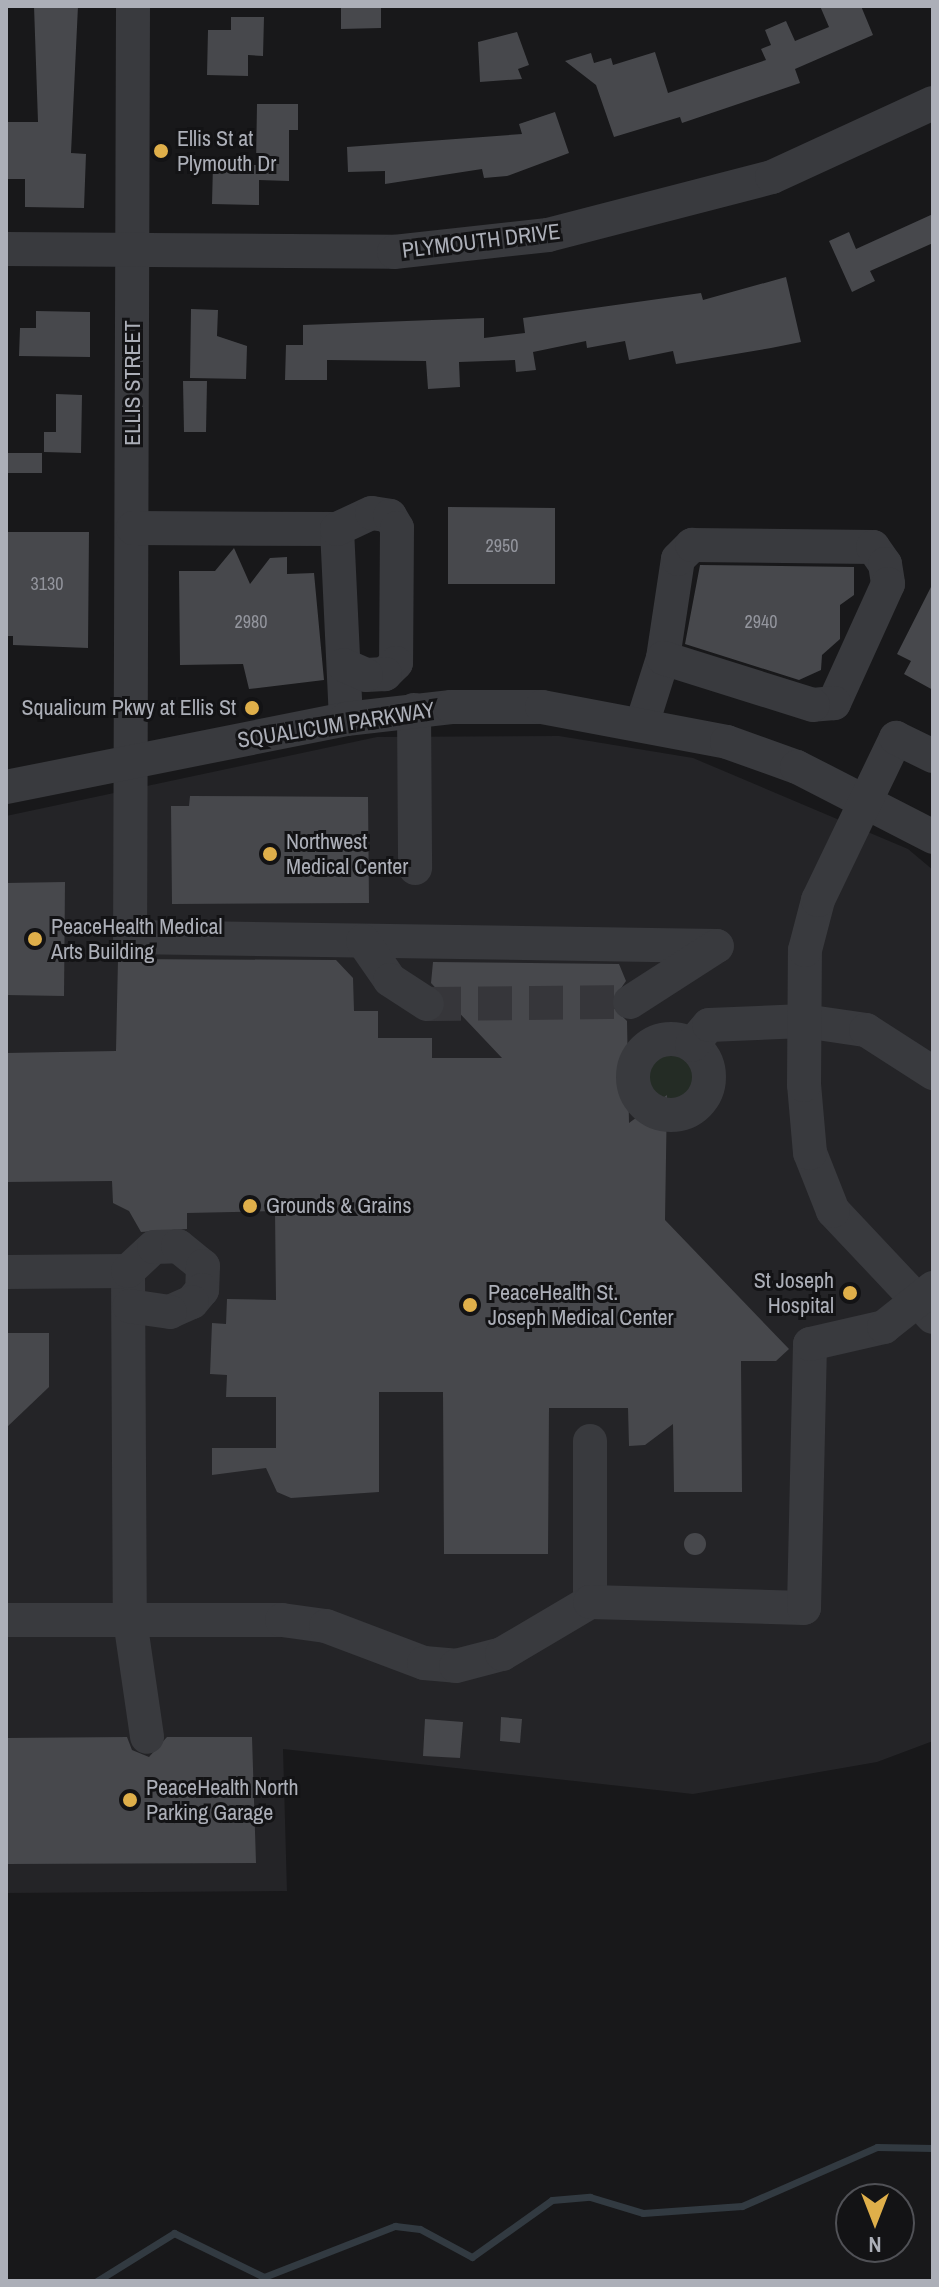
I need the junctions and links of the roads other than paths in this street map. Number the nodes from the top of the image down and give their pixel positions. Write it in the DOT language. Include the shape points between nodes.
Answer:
graph roads {
  1 [pos="133,6"];
  2 [pos="933,103"];
  3 [pos="6,249"];
  4 [pos="133,249"];
  5 [pos="133,528"];
  6 [pos="337,529"];
  7 [pos="663,658"];
  8 [pos="344,665"];
  9 [pos="414,710"];
  10 [pos="346,719"];
  11 [pos="643,721"];
  12 [pos="933,756"];
  13 [pos="133,761"];
  14 [pos="6,787"];
  15 [pos="865,799"];
  16 [pos="933,837"];
  17 [pos="415,868"];
  18 [pos="363,941"];
  19 [pos="630,1002"];
  20 [pos="427,1004"];
  21 [pos="804,1021"];
  22 [pos="692,1045"];
  23 [pos="933,1073"];
  24 [pos="128,1271"];
  25 [pos="6,1272"];
  26 [pos="928,1302"];
  27 [pos="129,1306"];
  28 [pos="590,1441"];
  29 [pos="590,1602"];
  30 [pos="6,1620"];
  31 [pos="130,1620"];
  32 [pos="147,1737"];
  1 -- 4 [label="street, ELLIS STREET"];
  2 -- 4 [label="street, PLYMOUTH DRIVE" via="772,177 548,235 394,252"];
  3 -- 4 [label="street, PLYMOUTH DRIVE"];
  4 -- 5 [label="street, ELLIS STREET"];
  5 -- 6 [label="street"];
  5 -- 13 [label="street, ELLIS STREET"];
  6 -- 8 [label="street"];
  6 -- 8 [label="street" via="372,513 390,516 397,528 396,663 385,674 366,675"];
  7 -- 7 [label="street" via="813,705 834,703 888,584 885,564 873,547 692,545 678,559"];
  7 -- 11 [label="street"];
  8 -- 10 [label="street"];
  9 -- 10 [label="street, SQUALICUM PARKWAY"];
  9 -- 11 [label="street, SQUALICUM PARKWAY" via="542,707"];
  9 -- 17 [label="street"];
  10 -- 13 [label="street, SQUALICUM PARKWAY"];
  11 -- 15 [label="street, SQUALICUM PARKWAY" via="769,757"];
  12 -- 15 [label="street" via="896,738"];
  13 -- 14 [label="street, SQUALICUM PARKWAY"];
  13 -- 18 [label="street, ELLIS STREET" via="130,937"];
  15 -- 16 [label="street, SQUALICUM PARKWAY"];
  15 -- 21 [label="street" via="818,900 805,950"];
  18 -- 19 [label="street" via="717,946"];
  18 -- 20 [label="street" via="390,980"];
  21 -- 22 [label="street" via="709,1025"];
  21 -- 23 [label="street" via="866,1030"];
  21 -- 26 [label="street" via="810,1153 827,1196"];
  24 -- 25 [label="street"];
  24 -- 27 [label="street"];
  24 -- 27 [label="street" via="154,1247 178,1246 195,1256 205,1277 192,1302 170,1312"];
  26 -- 29 [label="street" via="884,1327 810,1344 804,1608"];
  27 -- 31 [label="street"];
  28 -- 29 [label="street"];
  29 -- 31 [label="street" via="502,1654 456,1666 424,1663 326,1626"];
  30 -- 31 [label="street"];
  31 -- 32 [label="street"];
}
